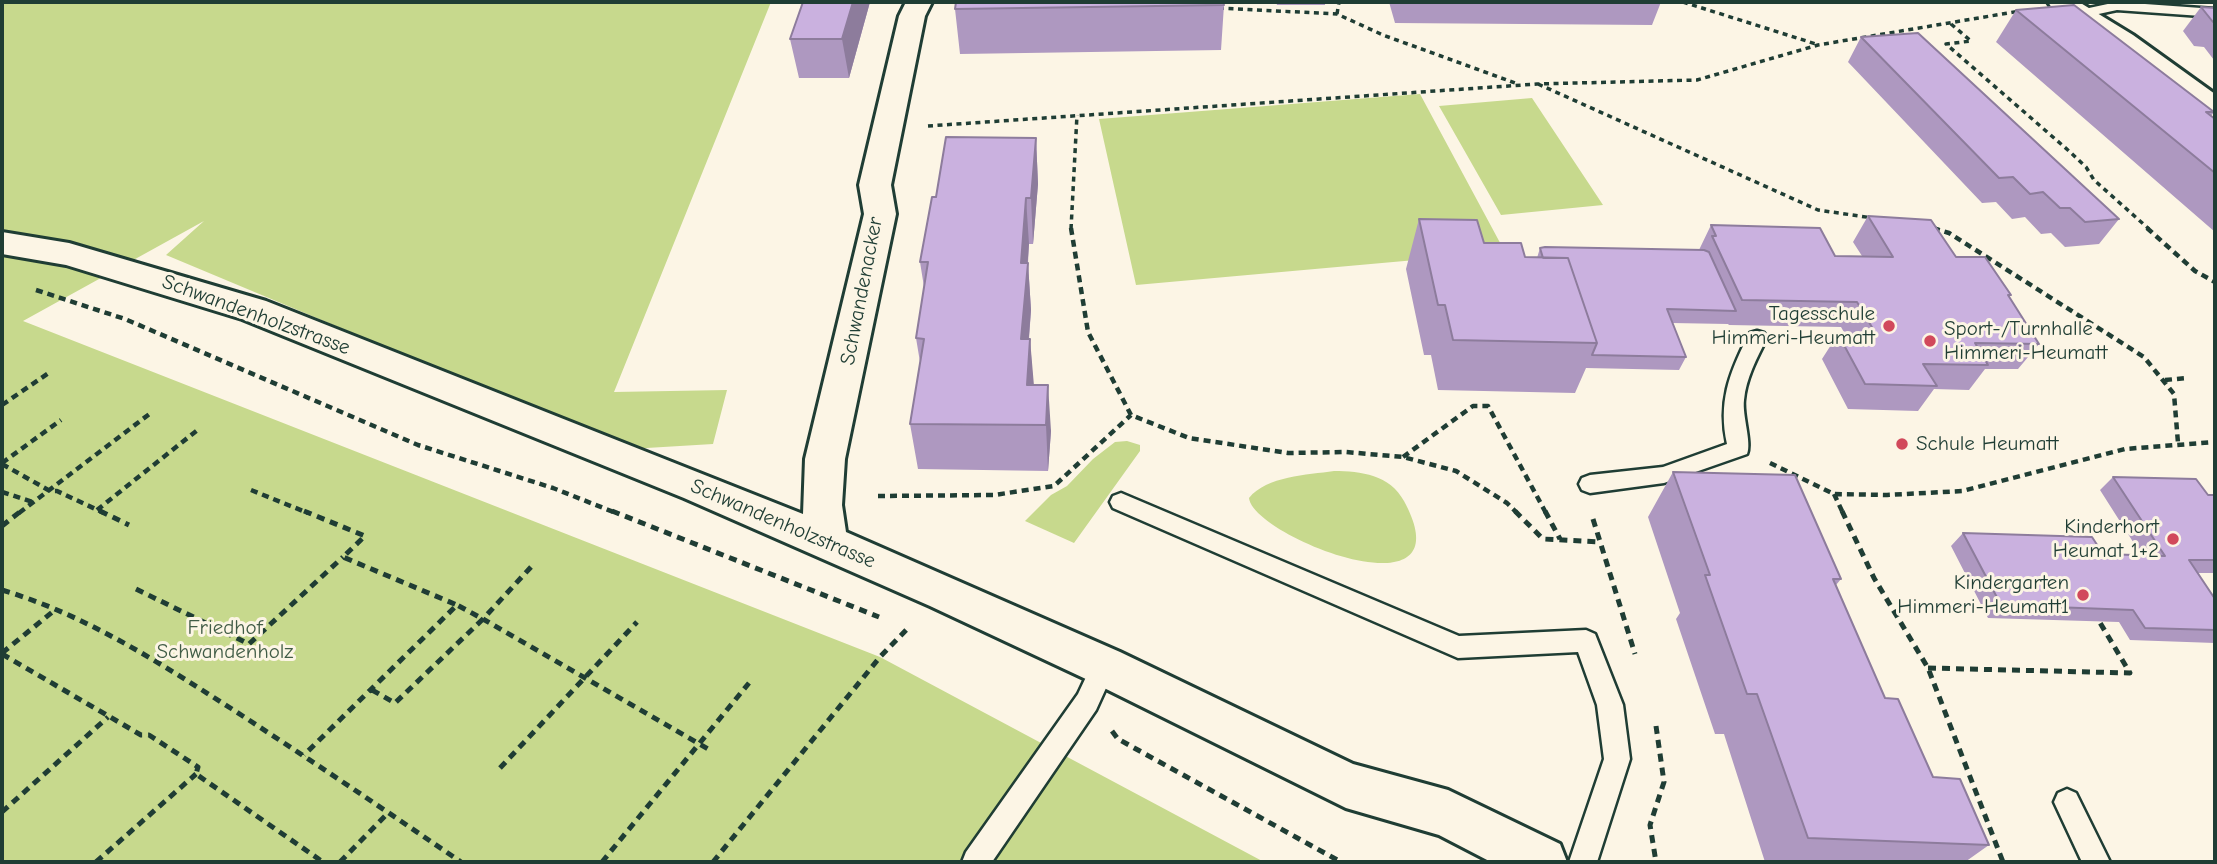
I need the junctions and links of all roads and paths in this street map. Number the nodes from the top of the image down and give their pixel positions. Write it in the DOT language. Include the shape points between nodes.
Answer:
graph roads {
  1 [pos="919,2"];
  2 [pos="1339,2"];
  3 [pos="1683,2"];
  4 [pos="1215,7"];
  5 [pos="2071,8"];
  6 [pos="2026,9"];
  7 [pos="2215,13"];
  8 [pos="1337,14"];
  9 [pos="1950,23"];
  10 [pos="1818,45"];
  11 [pos="1537,84"];
  12 [pos="1519,85"];
  13 [pos="2215,108"];
  14 [pos="1077,115"];
  15 [pos="916,127"];
  16 [pos="1880,219"];
  17 [pos="1927,227"];
  18 [pos="2,243"];
  19 [pos="2215,282"];
  20 [pos="24,286"];
  21 [pos="1757,338"];
  22 [pos="50,372"];
  23 [pos="2188,378"];
  24 [pos="2165,380"];
  25 [pos="2,405"];
  26 [pos="152,412"];
  27 [pos="1131,415"];
  28 [pos="61,421"];
  29 [pos="200,428"];
  30 [pos="2215,442"];
  31 [pos="2178,443"];
  32 [pos="1740,448"];
  33 [pos="1403,457"];
  34 [pos="2,464"];
  35 [pos="1590,484"];
  36 [pos="251,490"];
  37 [pos="50,491"];
  38 [pos="2,492"];
  39 [pos="1834,494"];
  40 [pos="878,496"];
  41 [pos="33,502"];
  42 [pos="1121,502"];
  43 [pos="97,510"];
  44 [pos="129,525"];
  45 [pos="2,526"];
  46 [pos="1560,540"];
  47 [pos="826,541"];
  48 [pos="1601,542"];
  49 [pos="343,558"];
  50 [pos="531,567"];
  51 [pos="136,589"];
  52 [pos="2,590"];
  53 [pos="457,606"];
  54 [pos="55,610"];
  55 [pos="882,618"];
  56 [pos="483,619"];
  57 [pos="2099,621"];
  58 [pos="637,622"];
  59 [pos="917,623"];
  60 [pos="3,656"];
  61 [pos="1928,668"];
  62 [pos="584,678"];
  63 [pos="749,683"];
  64 [pos="1095,684"];
  65 [pos="372,690"];
  66 [pos="108,717"];
  67 [pos="699,743"];
  68 [pos="708,749"];
  69 [pos="304,755"];
  70 [pos="500,768"];
  71 [pos="196,774"];
  72 [pos="2067,802"];
  73 [pos="2,812"];
  74 [pos="389,812"];
  75 [pos="96,862"];
  76 [pos="324,862"];
  77 [pos="340,862"];
  78 [pos="461,862"];
  79 [pos="602,862"];
  80 [pos="713,862"];
  81 [pos="976,862"];
  82 [pos="1341,862"];
  83 [pos="1542,862"];
  84 [pos="1583,862"];
  85 [pos="2003,862"];
  86 [pos="2096,862"];
  1 -- 47 [label="street, Schwandenacker" via="912,16 875,185 880,214 825,459 822,505"];
  2 -- 8 [label="path"];
  3 -- 10 [label="path"];
  4 -- 8 [label="path"];
  5 -- 7 [label="lane" via="2117,6"];
  5 -- 13 [label="street"];
  6 -- 9 [label="path"];
  8 -- 12 [label="path" via="1382,36"];
  9 -- 10 [label="path"];
  9 -- 19 [label="path" via="1971,41 1946,44 1996,90 2015,101 2195,271"];
  10 -- 11 [label="path" via="1697,80"];
  11 -- 12 [label="path"];
  11 -- 16 [label="path" via="1818,210"];
  12 -- 14 [label="path"];
  14 -- 15 [label="path"];
  14 -- 27 [label="path" via="1070,222 1088,332"];
  17 -- 24 [label="path" via="1950,233 2092,322 2144,358"];
  18 -- 47 [label="street, Schwandenholzstrasse" via="69,254 254,310"];
  20 -- 55 [label="path" via="125,318 418,445 553,488"];
  21 -- 32 [label="lane" via="1734,386 1732,425"];
  22 -- 25 [label="path"];
  23 -- 24 [label="path"];
  24 -- 31 [label="path" via="2174,394"];
  26 -- 37 [label="path"];
  27 -- 33 [label="path" via="1189,438 1288,453"];
  27 -- 40 [label="path" via="1054,486 994,495"];
  28 -- 34 [label="path"];
  29 -- 43 [label="path"];
  30 -- 31 [label="path"];
  31 -- 39 [label="path" via="2125,449 1962,491"];
  32 -- 35 [label="lane" via="1664,475"];
  32 -- 39 [label="path"];
  33 -- 46 [label="path" via="1456,471 1507,503 1543,539"];
  33 -- 46 [label="path" via="1473,406 1488,405"];
  34 -- 37 [label="path"];
  36 -- 49 [label="path" via="365,537"];
  37 -- 41 [label="path"];
  37 -- 43 [label="path"];
  38 -- 41 [label="path"];
  39 -- 61 [label="path" via="1874,578"];
  41 -- 45 [label="path"];
  42 -- 84 [label="lane" via="1458,647 1586,641 1610,705 1617,759"];
  43 -- 44 [label="path"];
  46 -- 48 [label="path"];
  47 -- 64 [label="street, Schwandenholzstrasse"];
  49 -- 51 [label="path" via="249,644"];
  49 -- 53 [label="path"];
  50 -- 56 [label="path"];
  52 -- 54 [label="path"];
  53 -- 56 [label="path"];
  53 -- 65 [label="path"];
  54 -- 60 [label="path"];
  54 -- 69 [label="path" via="132,645"];
  56 -- 62 [label="path"];
  56 -- 65 [label="path" via="395,703"];
  57 -- 61 [label="path" via="2130,673"];
  58 -- 62 [label="path"];
  59 -- 80 [label="path" via="907,627 880,657"];
  60 -- 66 [label="path"];
  61 -- 85 [label="path"];
  62 -- 67 [label="path"];
  62 -- 70 [label="path"];
  63 -- 67 [label="path"];
  64 -- 81 [label="lane"];
  64 -- 82 [label="path" via="1118,739"];
  64 -- 83 [label="street, Schwandenholzstrasse" via="1346,785 1448,814"];
  65 -- 69 [label="path"];
  66 -- 71 [label="path" via="149,735 198,767"];
  66 -- 73 [label="path"];
  67 -- 68 [label="path"];
  67 -- 79 [label="path"];
  69 -- 74 [label="path"];
  71 -- 75 [label="path"];
  71 -- 76 [label="path"];
  72 -- 86 [label="lane"];
  74 -- 77 [label="path"];
  74 -- 78 [label="path"];
}
